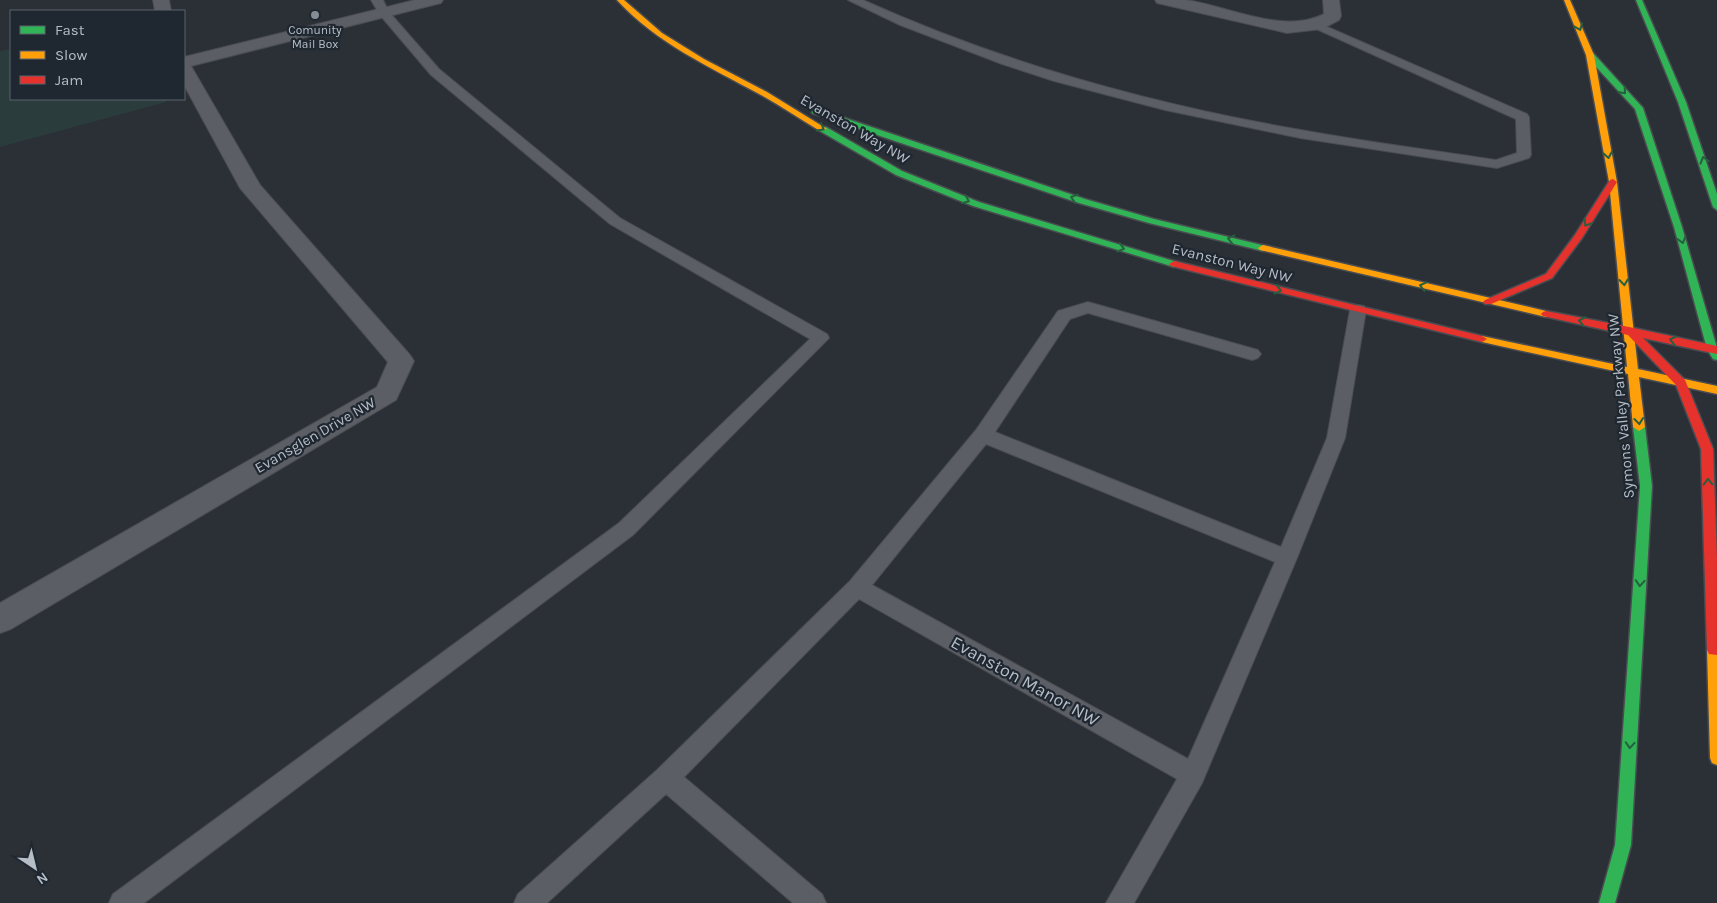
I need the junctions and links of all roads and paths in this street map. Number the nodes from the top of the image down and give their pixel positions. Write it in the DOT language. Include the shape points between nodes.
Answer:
graph roads {
  1 [pos="435,0"];
  2 [pos="620,0"];
  3 [pos="854,0"];
  4 [pos="1163,0"];
  5 [pos="1332,0"];
  6 [pos="1567,0"];
  7 [pos="1639,0"];
  8 [pos="381,6"];
  9 [pos="1316,25"];
  10 [pos="1590,55"];
  11 [pos="185,62"];
  12 [pos="185,71"];
  13 [pos="764,94"];
  14 [pos="1613,182"];
  15 [pos="1717,207"];
  16 [pos="1488,302"];
  17 [pos="1358,310"];
  18 [pos="1629,330"];
  19 [pos="1715,352"];
  20 [pos="1252,354"];
  21 [pos="1632,373"];
  22 [pos="1681,383"];
  23 [pos="1717,390"];
  24 [pos="983,435"];
  25 [pos="1287,558"];
  26 [pos="857,587"];
  27 [pos="0,619"];
  28 [pos="1717,758"];
  29 [pos="1193,775"];
  30 [pos="666,778"];
  31 [pos="122,903"];
  32 [pos="527,903"];
  33 [pos="813,903"];
  34 [pos="1119,903"];
  35 [pos="1607,903"];
  1 -- 8 [label="street"];
  2 -- 13 [label="main road, Evanston Way NW" via="660,34 701,61"];
  3 -- 9 [label="lane" via="951,43 1039,73 1135,99 1273,130 1497,164 1524,155 1522,117"];
  4 -- 9 [label="street" via="1287,28"];
  5 -- 9 [label="street" via="1333,16"];
  6 -- 10 [label="main road, Symons Valley Parkway NW, one-way"];
  15 -- 7 [label="main road, one-way" via="1671,69"];
  8 -- 11 [label="street"];
  8 -- 31 [label="lane" via="435,72 615,221 821,338 626,529"];
  10 -- 14 [label="main road, Symons Valley Parkway NW, one-way"];
  10 -- 19 [label="main road, one-way" via="1639,108"];
  12 -- 27 [label="street, Evansglen Drive NW" via="251,188 401,362 387,393"];
  16 -- 13 [label="main road, Evanston Way NW, one-way" via="1082,201"];
  13 -- 17 [label="main road, Evanston Way NW, one-way" via="898,173 976,204 1171,263"];
  14 -- 16 [label="main road, one-way" via="1549,276"];
  14 -- 18 [label="main road, Symons Valley Parkway NW, one-way"];
  18 -- 16 [label="main road, Evanston Way NW, one-way"];
  17 -- 21 [label="main road, Evanston Way NW"];
  17 -- 25 [label="lane" via="1336,438"];
  19 -- 18 [label="main road, Evanston Way NW, one-way"];
  18 -- 21 [label="main road, Symons Valley Parkway NW"];
  18 -- 22 [label="main road"];
  20 -- 24 [label="lane" via="1088,307 1064,315"];
  21 -- 22 [label="main road, Evanston Way NW"];
  21 -- 35 [label="main road, Symons Valley Parkway NW, one-way" via="1646,486 1623,845"];
  22 -- 23 [label="main road, Evanston Way NW"];
  28 -- 22 [label="main road, one-way" via="1707,449"];
  24 -- 25 [label="lane"];
  24 -- 26 [label="lane"];
  25 -- 29 [label="lane"];
  26 -- 29 [label="lane, Evanston Manor NW"];
  26 -- 30 [label="lane"];
  29 -- 34 [label="lane"];
  30 -- 32 [label="lane"];
  30 -- 33 [label="lane"];
}
